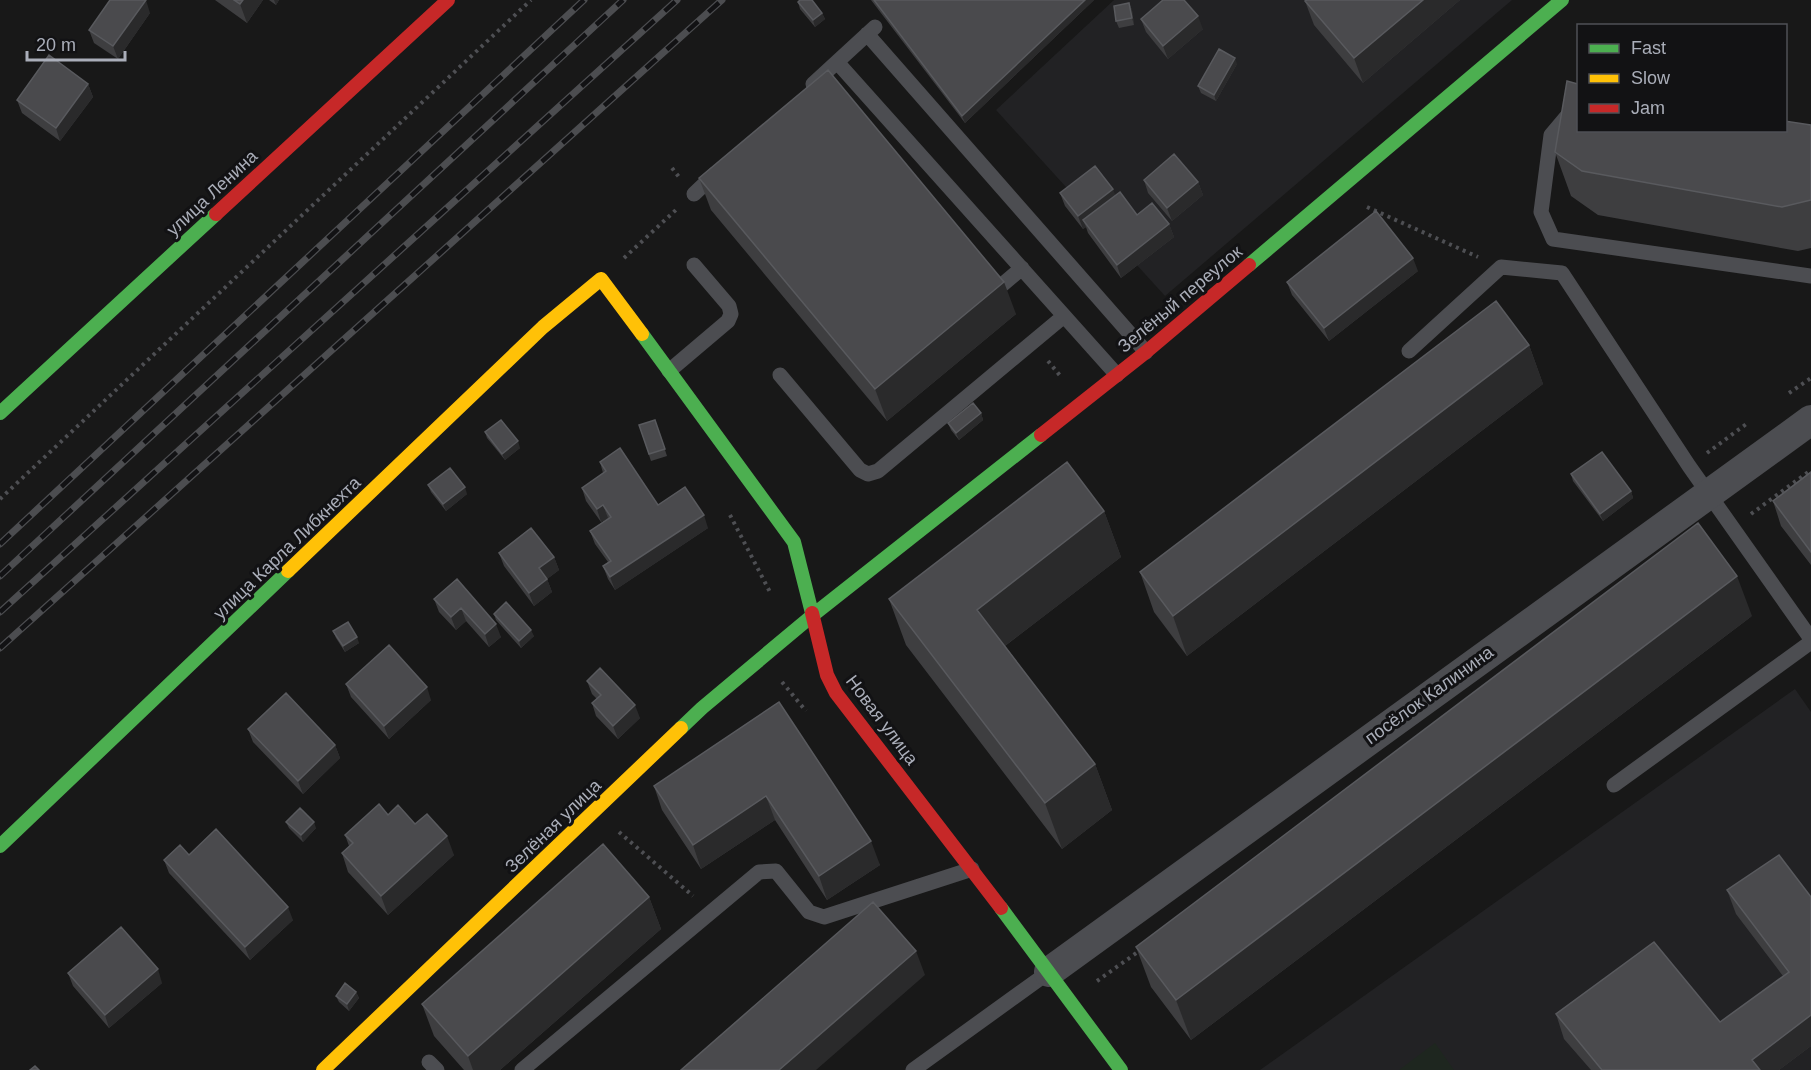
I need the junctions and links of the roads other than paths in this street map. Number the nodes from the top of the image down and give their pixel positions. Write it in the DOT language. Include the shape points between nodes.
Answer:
graph roads {
  1 [pos="448,0"];
  2 [pos="1562,0"];
  3 [pos="837,62"];
  4 [pos="805,92"];
  5 [pos="1577,105"];
  6 [pos="725,165"];
  7 [pos="694,194"];
  8 [pos="694,265"];
  9 [pos="1022,268"];
  10 [pos="1811,276"];
  11 [pos="601,279"];
  12 [pos="996,290"];
  13 [pos="1064,316"];
  14 [pos="1409,351"];
  15 [pos="1146,352"];
  16 [pos="669,372"];
  17 [pos="780,375"];
  18 [pos="1117,375"];
  19 [pos="0,413"];
  20 [pos="1811,420"];
  21 [pos="1709,492"];
  22 [pos="813,615"];
  23 [pos="1803,618"];
  24 [pos="1811,640"];
  25 [pos="1614,786"];
  26 [pos="0,846"];
  27 [pos="972,869"];
  28 [pos="1049,972"];
  29 [pos="323,1070"];
  30 [pos="522,1070"];
  31 [pos="913,1070"];
  32 [pos="1120,1070"];
  1 -- 19 [label="street, улица Ленина"];
  2 -- 15 [label="street, Зелёный переулок"];
  3 -- 4 [label="lane"];
  3 -- 9 [label="lane"];
  3 -- 15 [label="lane" via="871,30"];
  5 -- 10 [label="lane" via="1551,135 1541,212 1553,239"];
  6 -- 7 [label="lane"];
  8 -- 16 [label="lane" via="729,306 731,314 728,321"];
  9 -- 12 [label="lane"];
  9 -- 13 [label="lane"];
  11 -- 16 [label="street, Новая улица"];
  11 -- 26 [label="street, улица Карла Либкнехта" via="543,327"];
  13 -- 17 [label="lane" via="878,471 868,474 860,470"];
  13 -- 18 [label="lane"];
  14 -- 21 [label="lane" via="1501,267 1562,273"];
  15 -- 18 [label="street, Зелёный переулок"];
  16 -- 22 [label="street, Новая улица" via="794,542"];
  18 -- 22 [label="street, Зелёный переулок"];
  20 -- 21 [label="street, посёлок Калинина"];
  21 -- 23 [label="lane"];
  21 -- 28 [label="street, посёлок Калинина"];
  22 -- 27 [label="street, Новая улица" via="827,675 836,693"];
  22 -- 29 [label="street, Зелёная улица" via="702,708"];
  23 -- 24 [label="lane"];
  24 -- 25 [label="lane"];
  27 -- 28 [label="street, Новая улица"];
  27 -- 30 [label="lane" via="824,917 809,912 776,871 759,872"];
  28 -- 31 [label="lane"];
  28 -- 32 [label="street, Новая улица"];
}
